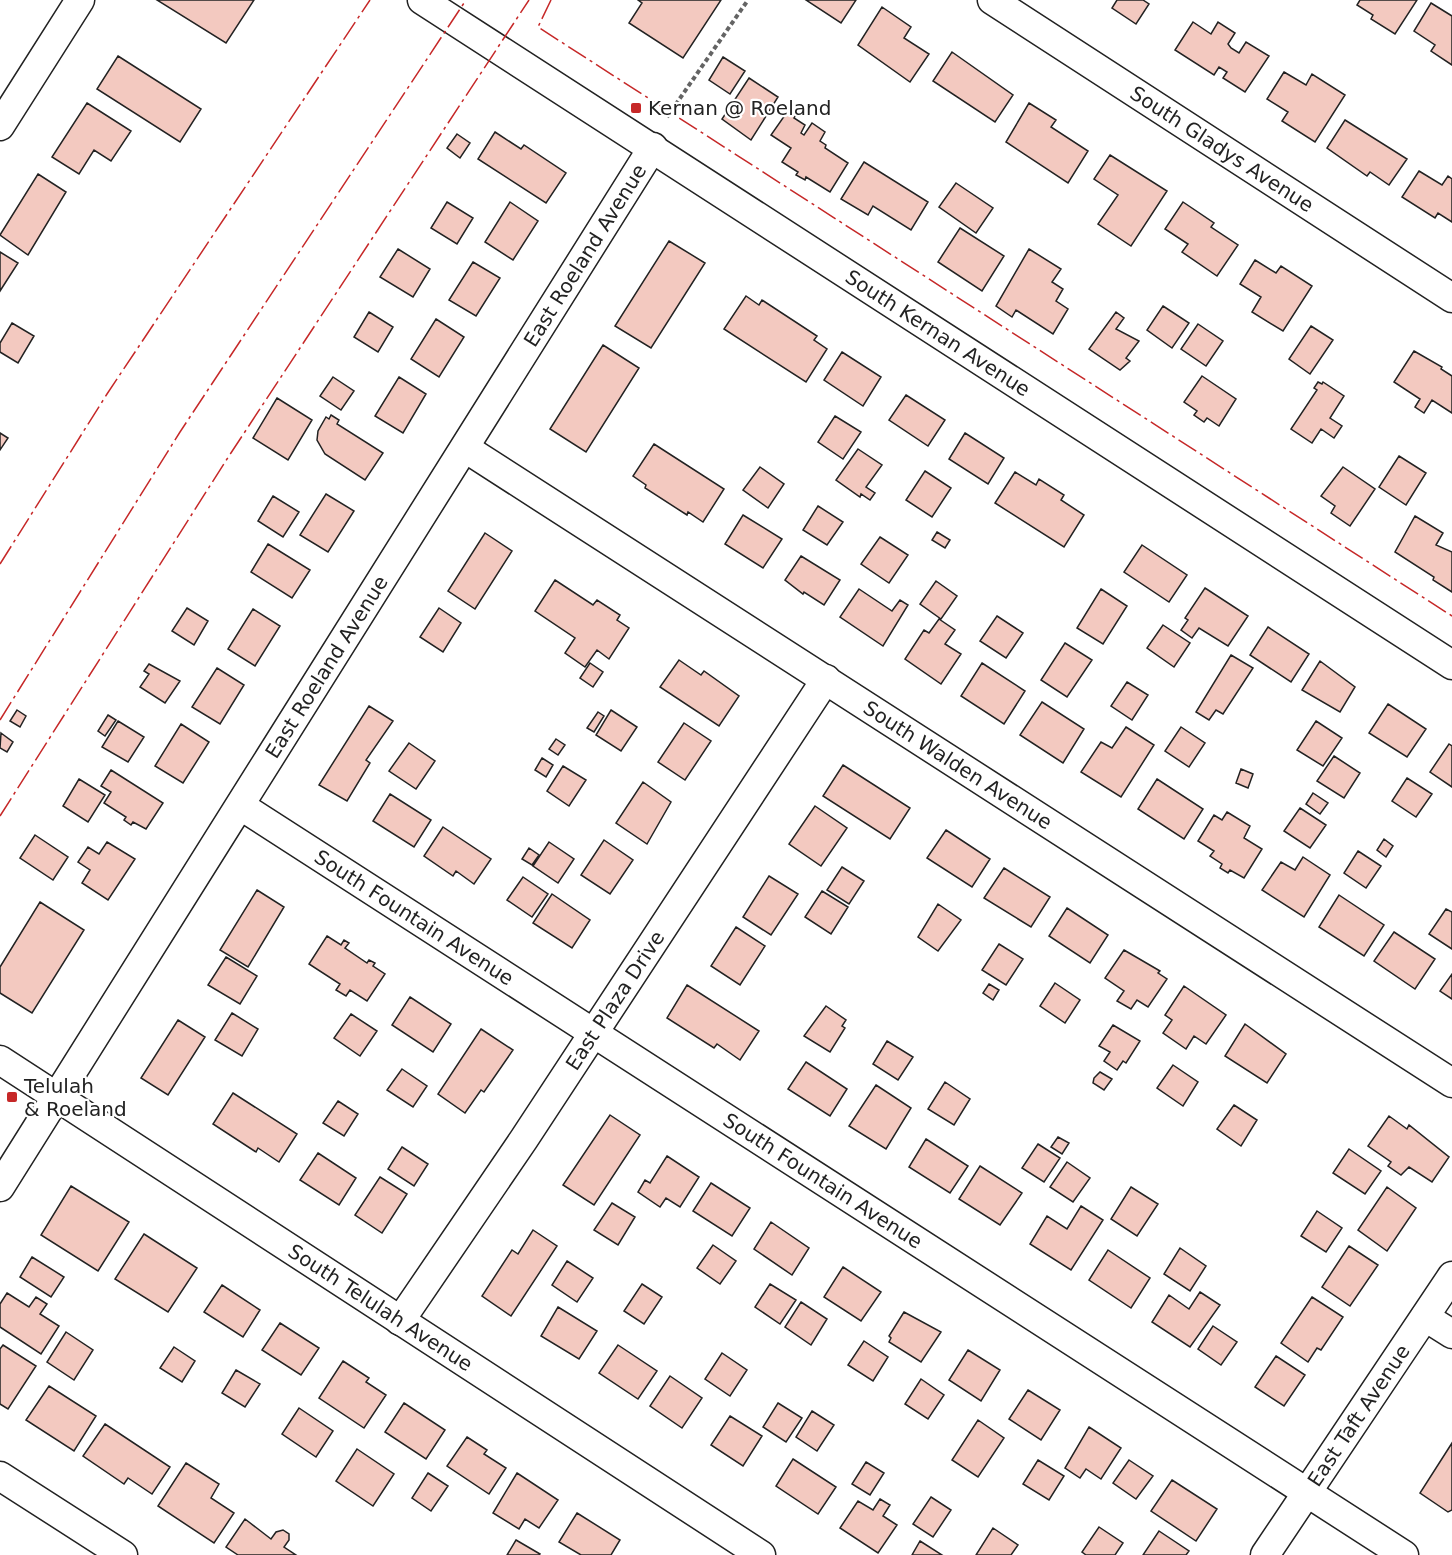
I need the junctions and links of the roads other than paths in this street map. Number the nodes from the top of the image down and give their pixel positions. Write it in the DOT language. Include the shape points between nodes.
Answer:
graph roads {
  1 [pos="80,0"];
  2 [pos="422,0"];
  3 [pos="992,0"];
  4 [pos="0,126"];
  5 [pos="653,147"];
  6 [pos="1452,298"];
  7 [pos="465,448"];
  8 [pos="1452,665"];
  9 [pos="826,679"];
  10 [pos="241,806"];
  11 [pos="592,1034"];
  12 [pos="0,1060"];
  13 [pos="1452,1083"];
  14 [pos="58,1097"];
  15 [pos="0,1187"];
  16 [pos="1452,1276"];
  17 [pos="1425,1317"];
  18 [pos="399,1321"];
  19 [pos="1452,1334"];
  20 [pos="0,1476"];
  21 [pos="1307,1492"];
  22 [pos="123,1555"];
  23 [pos="761,1555"];
  24 [pos="1265,1555"];
  25 [pos="1404,1555"];
  1 -- 4 [label="street"];
  2 -- 5 [label="street, South Kernan Avenue"];
  3 -- 6 [label="street, South Gladys Avenue"];
  5 -- 7 [label="street, East Roeland Avenue"];
  5 -- 8 [label="street, South Kernan Avenue"];
  7 -- 9 [label="street, South Walden Avenue"];
  7 -- 10 [label="street, East Roeland Avenue"];
  9 -- 11 [label="street, East Plaza Drive"];
  9 -- 13 [label="street, South Walden Avenue"];
  10 -- 11 [label="street, South Fountain Avenue"];
  10 -- 14 [label="street, East Roeland Avenue" via="153,940"];
  11 -- 18 [label="street, East Plaza Drive"];
  11 -- 21 [label="street, South Fountain Avenue"];
  12 -- 14 [label="street, South Telulah Avenue"];
  14 -- 15 [label="street, East Roeland Avenue"];
  14 -- 18 [label="street, South Telulah Avenue"];
  16 -- 17 [label="street, East Taft Avenue"];
  17 -- 19 [label="street"];
  17 -- 21 [label="street, East Taft Avenue"];
  18 -- 23 [label="street, South Telulah Avenue"];
  20 -- 22 [label="street"];
  21 -- 24 [label="street, East Taft Avenue"];
  21 -- 25 [label="street, South Fountain Avenue"];
}
